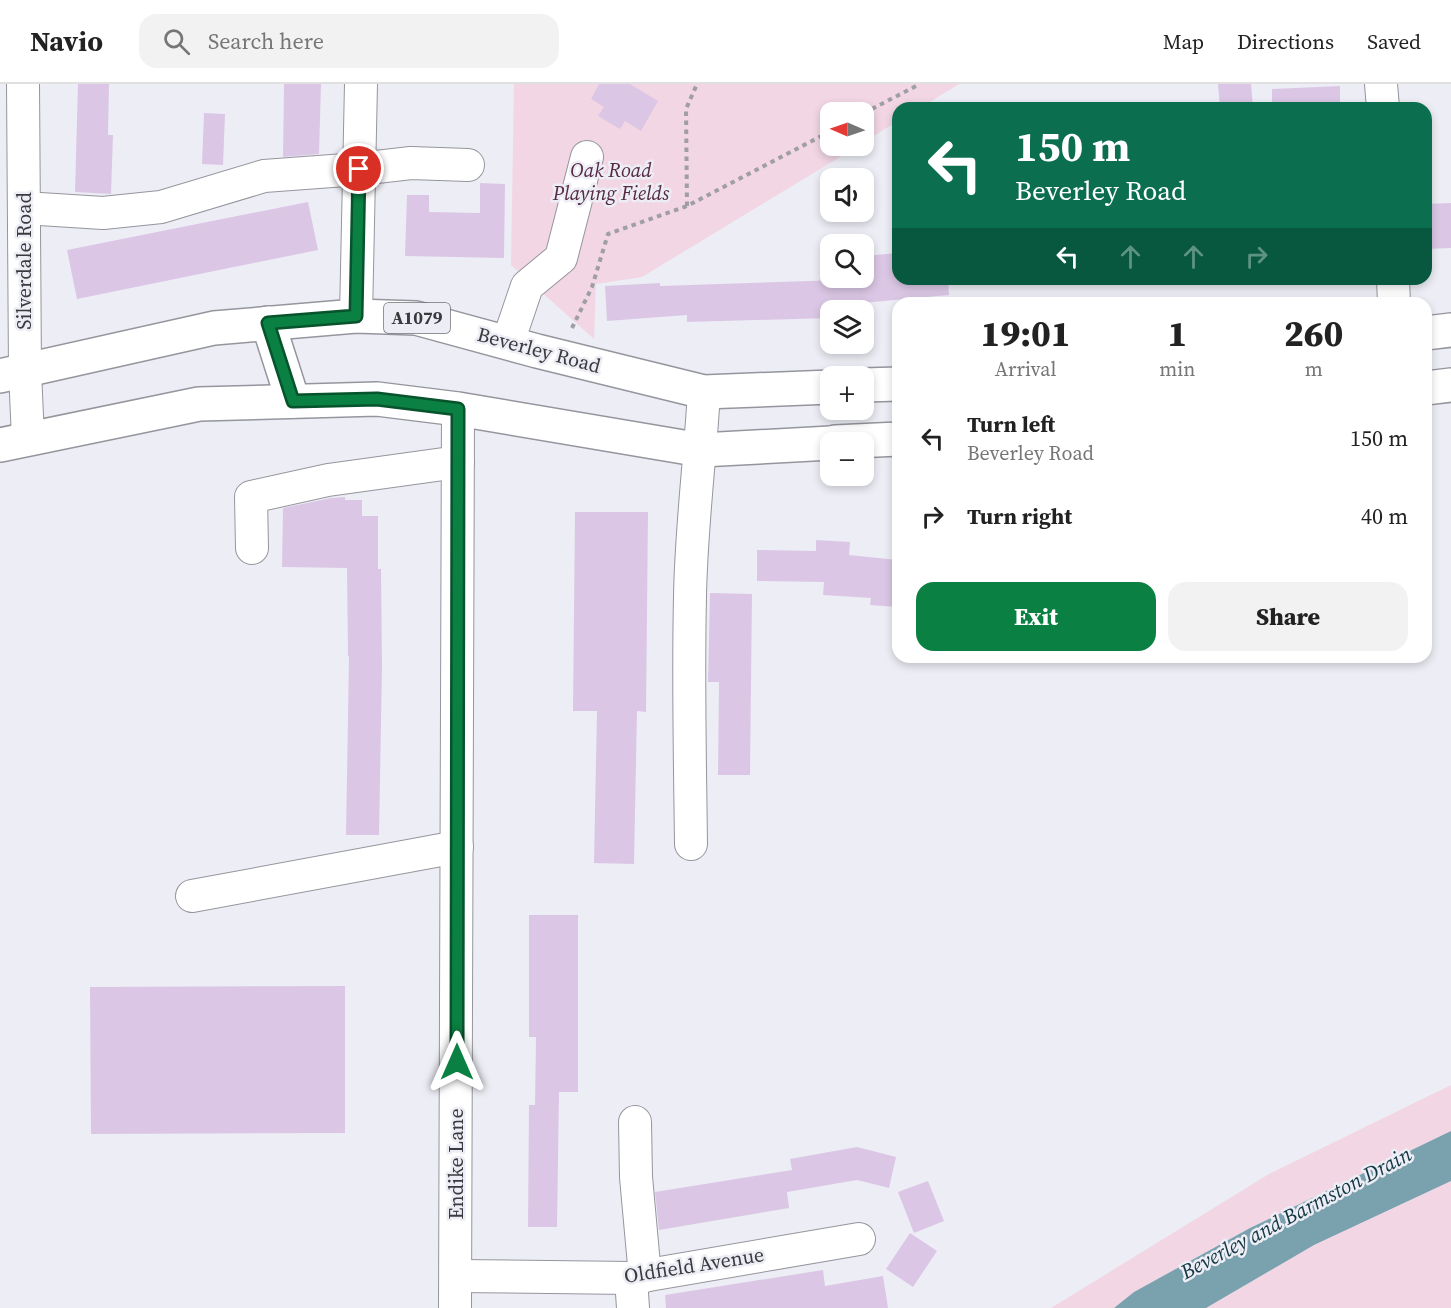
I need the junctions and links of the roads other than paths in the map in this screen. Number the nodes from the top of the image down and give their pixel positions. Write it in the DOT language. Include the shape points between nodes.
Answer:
graph roads {
  1 [pos="23,84"];
  2 [pos="361,84"];
  3 [pos="1381,84"];
  4 [pos="1382,102"];
  5 [pos="587,157"];
  6 [pos="468,165"];
  7 [pos="359,169"];
  8 [pos="24,208"];
  9 [pos="356,316"];
  10 [pos="268,323"];
  11 [pos="1451,330"];
  12 [pos="1432,332"];
  13 [pos="522,347"];
  14 [pos="13,374"];
  15 [pos="892,384"];
  16 [pos="874,385"];
  17 [pos="1451,385"];
  18 [pos="820,387"];
  19 [pos="1432,387"];
  20 [pos="704,392"];
  21 [pos="293,401"];
  22 [pos="458,409"];
  23 [pos="892,439"];
  24 [pos="874,440"];
  25 [pos="14,442"];
  26 [pos="820,444"];
  27 [pos="701,450"];
  28 [pos="458,462"];
  29 [pos="252,548"];
  30 [pos="691,844"];
  31 [pos="457,847"];
  32 [pos="192,896"];
  33 [pos="635,1122"];
  34 [pos="859,1239"];
  35 [pos="456,1276"];
  36 [pos="636,1287"];
  37 [pos="456,1308"];
  1 -- 8 [label="street, Silverdale Road"];
  2 -- 7 [label="street"];
  3 -- 4 [label="street"];
  5 -- 13 [label="street" via="561,258 526,286"];
  6 -- 7 [label="street" via="411,163"];
  7 -- 8 [label="street" via="264,176 161,207 103,213"];
  7 -- 9 [label="street"];
  8 -- 14 [label="street, Silverdale Road"];
  9 -- 10 [label="main road, Beverley Road / A1079"];
  9 -- 13 [label="main road, Beverley Road / A1079" via="416,318"];
  10 -- 14 [label="main road, Beverley Road / A1079" via="214,328"];
  10 -- 21 [label="main road"];
  11 -- 12 [label="main road"];
  13 -- 20 [label="main road, Beverley Road / A1079"];
  14 -- 25 [label="street, Silverdale Road"];
  15 -- 16 [label="main road"];
  17 -- 19 [label="main road"];
  18 -- 20 [label="main road, Beverley Road / A1079"];
  20 -- 27 [label="street"];
  21 -- 22 [label="main road" via="377,399"];
  21 -- 25 [label="main road" via="199,404"];
  22 -- 27 [label="main road"];
  22 -- 28 [label="street, Endike Lane"];
  23 -- 24 [label="main road"];
  26 -- 27 [label="main road"];
  27 -- 30 [label="street" via="690,597"];
  28 -- 29 [label="street" via="328,480 250,497"];
  28 -- 31 [label="street, Endike Lane"];
  31 -- 32 [label="street"];
  31 -- 35 [label="street, Endike Lane"];
  33 -- 36 [label="street"];
  34 -- 36 [label="street, Oldfield Avenue"];
  35 -- 36 [label="street, Oldfield Avenue"];
  35 -- 37 [label="street, Endike Lane"];
}
